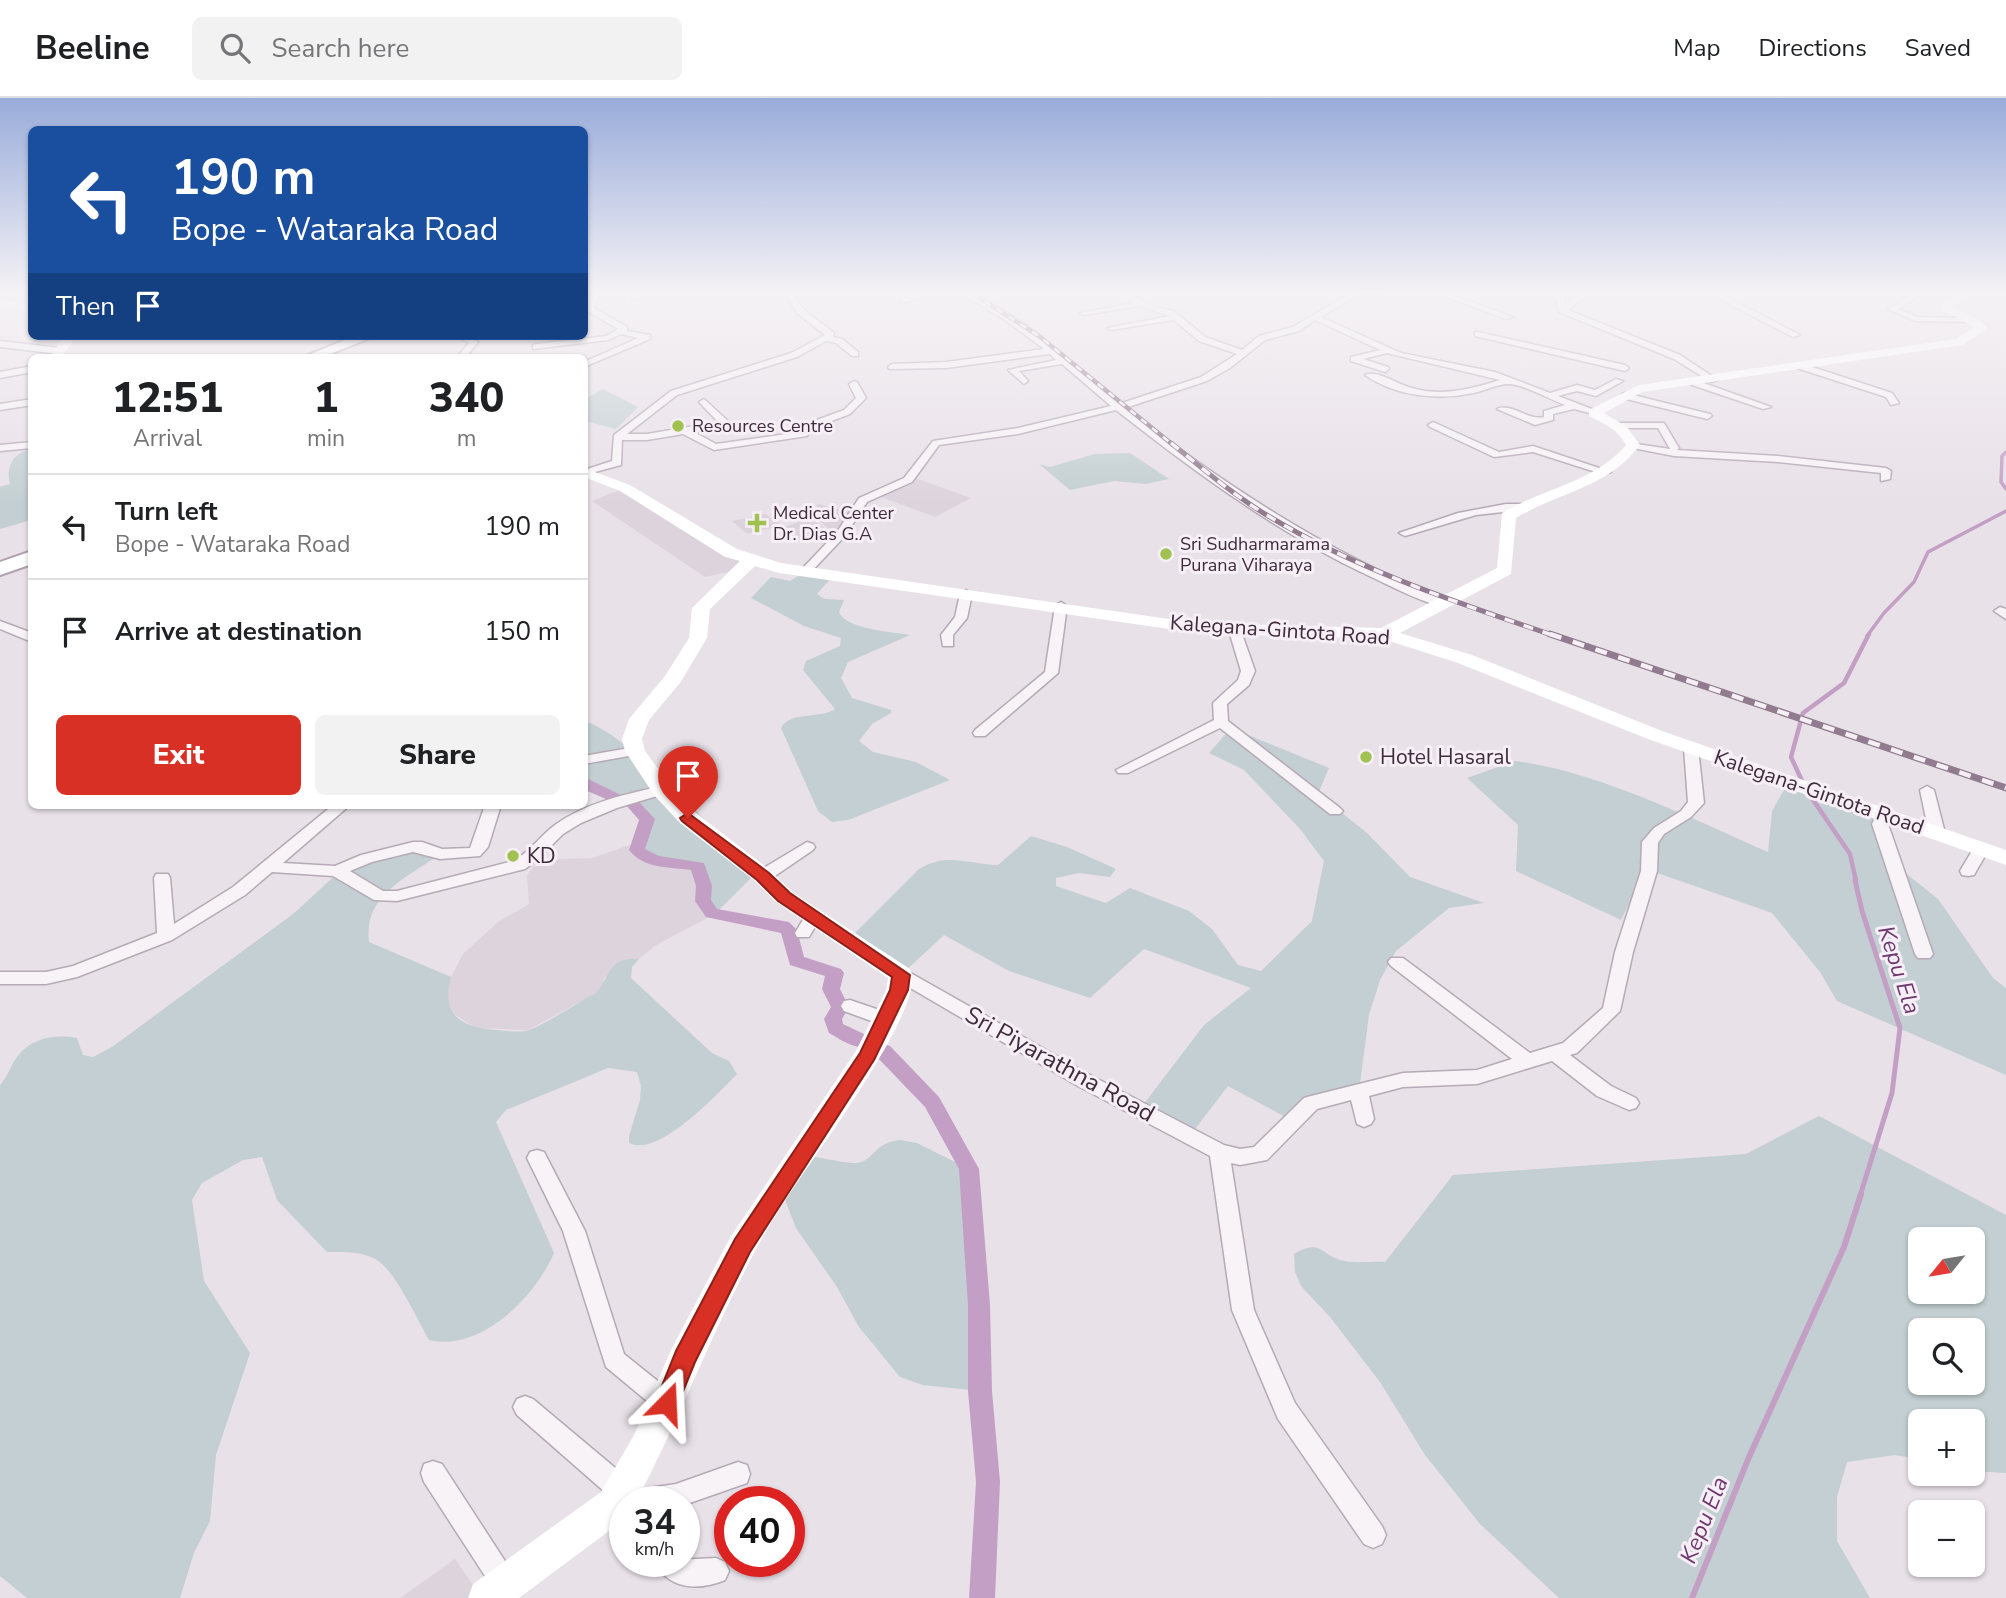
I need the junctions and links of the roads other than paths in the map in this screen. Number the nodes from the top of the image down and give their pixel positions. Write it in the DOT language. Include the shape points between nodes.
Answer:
graph roads {
  1 [pos="766,364"];
  2 [pos="954,364"];
  3 [pos="1047,364"];
  4 [pos="1068,364"];
  5 [pos="1074,364"];
  6 [pos="1229,364"];
  7 [pos="1370,364"];
  8 [pos="1445,364"];
  9 [pos="1608,364"];
  10 [pos="1688,364"];
  11 [pos="1813,364"];
  12 [pos="1800,366"];
  13 [pos="892,368"];
  14 [pos="1625,368"];
  15 [pos="1385,369"];
  16 [pos="28,370"];
  17 [pos="1368,374"];
  18 [pos="0,375"];
  19 [pos="1511,380"];
  20 [pos="1714,380"];
  21 [pos="1024,381"];
  22 [pos="1619,381"];
  23 [pos="1695,383"];
  24 [pos="853,384"];
  25 [pos="1552,395"];
  26 [pos="1625,396"];
  27 [pos="704,402"];
  28 [pos="28,403"];
  29 [pos="1894,403"];
  30 [pos="1576,405"];
  31 [pos="1122,406"];
  32 [pos="0,407"];
  33 [pos="1766,407"];
  34 [pos="1503,409"];
  35 [pos="1594,413"];
  36 [pos="1707,416"];
  37 [pos="1433,425"];
  38 [pos="1617,425"];
  39 [pos="685,431"];
  40 [pos="617,437"];
  41 [pos="28,445"];
  42 [pos="1633,446"];
  43 [pos="0,448"];
  44 [pos="1674,448"];
  45 [pos="588,471"];
  46 [pos="1606,472"];
  47 [pos="588,473"];
  48 [pos="1885,480"];
  49 [pos="1521,507"];
  50 [pos="1405,533"];
  51 [pos="28,558"];
  52 [pos="750,561"];
  53 [pos="0,569"];
  54 [pos="805,572"];
  55 [pos="966,594"];
  56 [pos="1439,602"];
  57 [pos="1061,606"];
  58 [pos="0,625"];
  59 [pos="1235,631"];
  60 [pos="1384,634"];
  61 [pos="28,637"];
  62 [pos="948,643"];
  63 [pos="1221,722"];
  64 [pos="979,733"];
  65 [pos="1691,748"];
  66 [pos="635,751"];
  67 [pos="588,759"];
  68 [pos="1123,770"];
  69 [pos="662,790"];
  70 [pos="1927,790"];
  71 [pos="337,809"];
  72 [pos="492,809"];
  73 [pos="1335,811"];
  74 [pos="1884,813"];
  75 [pos="1937,833"];
  76 [pos="807,846"];
  77 [pos="1981,849"];
  78 [pos="2006,858"];
  79 [pos="269,867"];
  80 [pos="337,871"];
  81 [pos="1968,871"];
  82 [pos="763,876"];
  83 [pos="162,878"];
  84 [pos="166,936"];
  85 [pos="1924,954"];
  86 [pos="1397,962"];
  87 [pos="901,975"];
  88 [pos="0,978"];
  89 [pos="850,1006"];
  90 [pos="886,1019"];
  91 [pos="1555,1053"];
  92 [pos="1527,1062"];
  93 [pos="1359,1091"];
  94 [pos="1629,1103"];
  95 [pos="1364,1119"];
  96 [pos="1219,1152"];
  97 [pos="537,1158"];
  98 [pos="667,1403"];
  99 [pos="525,1408"];
  100 [pos="433,1473"];
  101 [pos="738,1474"];
  102 [pos="632,1486"];
  103 [pos="700,1487"];
  104 [pos="609,1488"];
  105 [pos="609,1514"];
  106 [pos="1373,1535"];
  107 [pos="496,1591"];
  1 -- 40 [label="street" via="674,393"];
  2 -- 13 [label="street"];
  3 -- 21 [label="street" via="1012,370"];
  4 -- 31 [label="street"];
  5 -- 31 [label="street"];
  6 -- 31 [label="street" via="1204,379"];
  7 -- 15 [label="street"];
  8 -- 19 [label="street"];
  9 -- 14 [label="street"];
  10 -- 20 [label="street"];
  11 -- 12 [label="street"];
  12 -- 20 [label="street"];
  12 -- 29 [label="street" via="1889,395"];
  16 -- 18 [label="street"];
  17 -- 19 [label="street" via="1404,389 1438,396"];
  19 -- 25 [label="street"];
  20 -- 23 [label="street"];
  22 -- 25 [label="street" via="1596,393 1577,388"];
  23 -- 26 [label="street" via="1639,389"];
  23 -- 33 [label="street"];
  24 -- 39 [label="street" via="861,398 847,412 809,426 804,434 714,447"];
  25 -- 30 [label="street"];
  26 -- 35 [label="street"];
  26 -- 36 [label="street"];
  27 -- 39 [label="street" via="722,424"];
  28 -- 32 [label="street"];
  30 -- 34 [label="street" via="1547,413 1550,418 1535,422"];
  30 -- 35 [label="street"];
  31 -- 54 [label="street" via="1006,434 933,444 908,480 863,500 841,534"];
  31 -- 56 [label="street" via="1277,524 1391,584"];
  35 -- 38 [label="street"];
  37 -- 46 [label="street" via="1498,455 1533,449"];
  38 -- 42 [label="street"];
  38 -- 44 [label="street" via="1661,425"];
  39 -- 40 [label="street"];
  40 -- 45 [label="street" via="617,463"];
  41 -- 43 [label="street"];
  42 -- 46 [label="street"];
  42 -- 48 [label="street" via="1886,471"];
  46 -- 49 [label="street" via="1587,485"];
  47 -- 52 [label="street, Kalegana-Gintota Road" via="625,488"];
  49 -- 50 [label="street" via="1498,506"];
  49 -- 56 [label="street" via="1508,516 1505,570"];
  51 -- 53 [label="main road"];
  52 -- 54 [label="street, Kalegana-Gintota Road"];
  52 -- 66 [label="street" via="701,608 698,638 673,679 639,719 632,739"];
  54 -- 55 [label="street, Kalegana-Gintota Road"];
  55 -- 57 [label="street, Kalegana-Gintota Road"];
  55 -- 62 [label="street" via="961,618 947,635"];
  56 -- 60 [label="street"];
  57 -- 59 [label="street, Kalegana-Gintota Road"];
  57 -- 64 [label="street" via="1051,673"];
  58 -- 61 [label="street"];
  59 -- 60 [label="street, Kalegana-Gintota Road"];
  59 -- 63 [label="street" via="1248,671 1244,682 1220,703"];
  60 -- 65 [label="street, Kalegana-Gintota Road" via="1465,659"];
  63 -- 68 [label="street"];
  63 -- 73 [label="street"];
  65 -- 74 [label="street, Kalegana-Gintota Road"];
  65 -- 91 [label="street, Sri Piyarathna Road" via="1696,803 1650,842 1649,871 1611,1011 1570,1048"];
  66 -- 67 [label="street"];
  66 -- 69 [label="street"];
  69 -- 80 [label="street" via="594,811 563,826 533,858 519,865 397,896 380,895"];
  69 -- 82 [label="street" via="688,818"];
  70 -- 75 [label="street"];
  71 -- 79 [label="street"];
  72 -- 80 [label="street" via="474,853 440,854 413,847"];
  74 -- 75 [label="street, Kalegana-Gintota Road"];
  74 -- 85 [label="street" via="1880,824"];
  75 -- 77 [label="street, Kalegana-Gintota Road"];
  76 -- 82 [label="street"];
  77 -- 78 [label="street, Kalegana-Gintota Road"];
  77 -- 81 [label="street"];
  79 -- 80 [label="street"];
  79 -- 84 [label="street"];
  82 -- 87 [label="street" via="808,925 850,938"];
  83 -- 84 [label="street"];
  84 -- 88 [label="street" via="77,971 46,978"];
  86 -- 92 [label="street"];
  87 -- 90 [label="street"];
  87 -- 96 [label="street, Sri Piyarathna Road"];
  89 -- 90 [label="street"];
  90 -- 98 [label="street" via="868,1055 742,1245 684,1359"];
  91 -- 92 [label="street, Sri Piyarathna Road"];
  91 -- 94 [label="street" via="1604,1091"];
  92 -- 93 [label="street, Sri Piyarathna Road" via="1477,1077 1403,1080"];
  93 -- 95 [label="street"];
  93 -- 96 [label="street, Sri Piyarathna Road" via="1311,1103 1261,1154 1240,1157"];
  96 -- 106 [label="street" via="1243,1310 1286,1411"];
  97 -- 98 [label="street" via="574,1231 614,1360"];
  98 -- 102 [label="street"];
  99 -- 104 [label="street"];
  100 -- 107 [label="street"];
  101 -- 103 [label="street"];
  105 -- 107 [label="street"];
}
